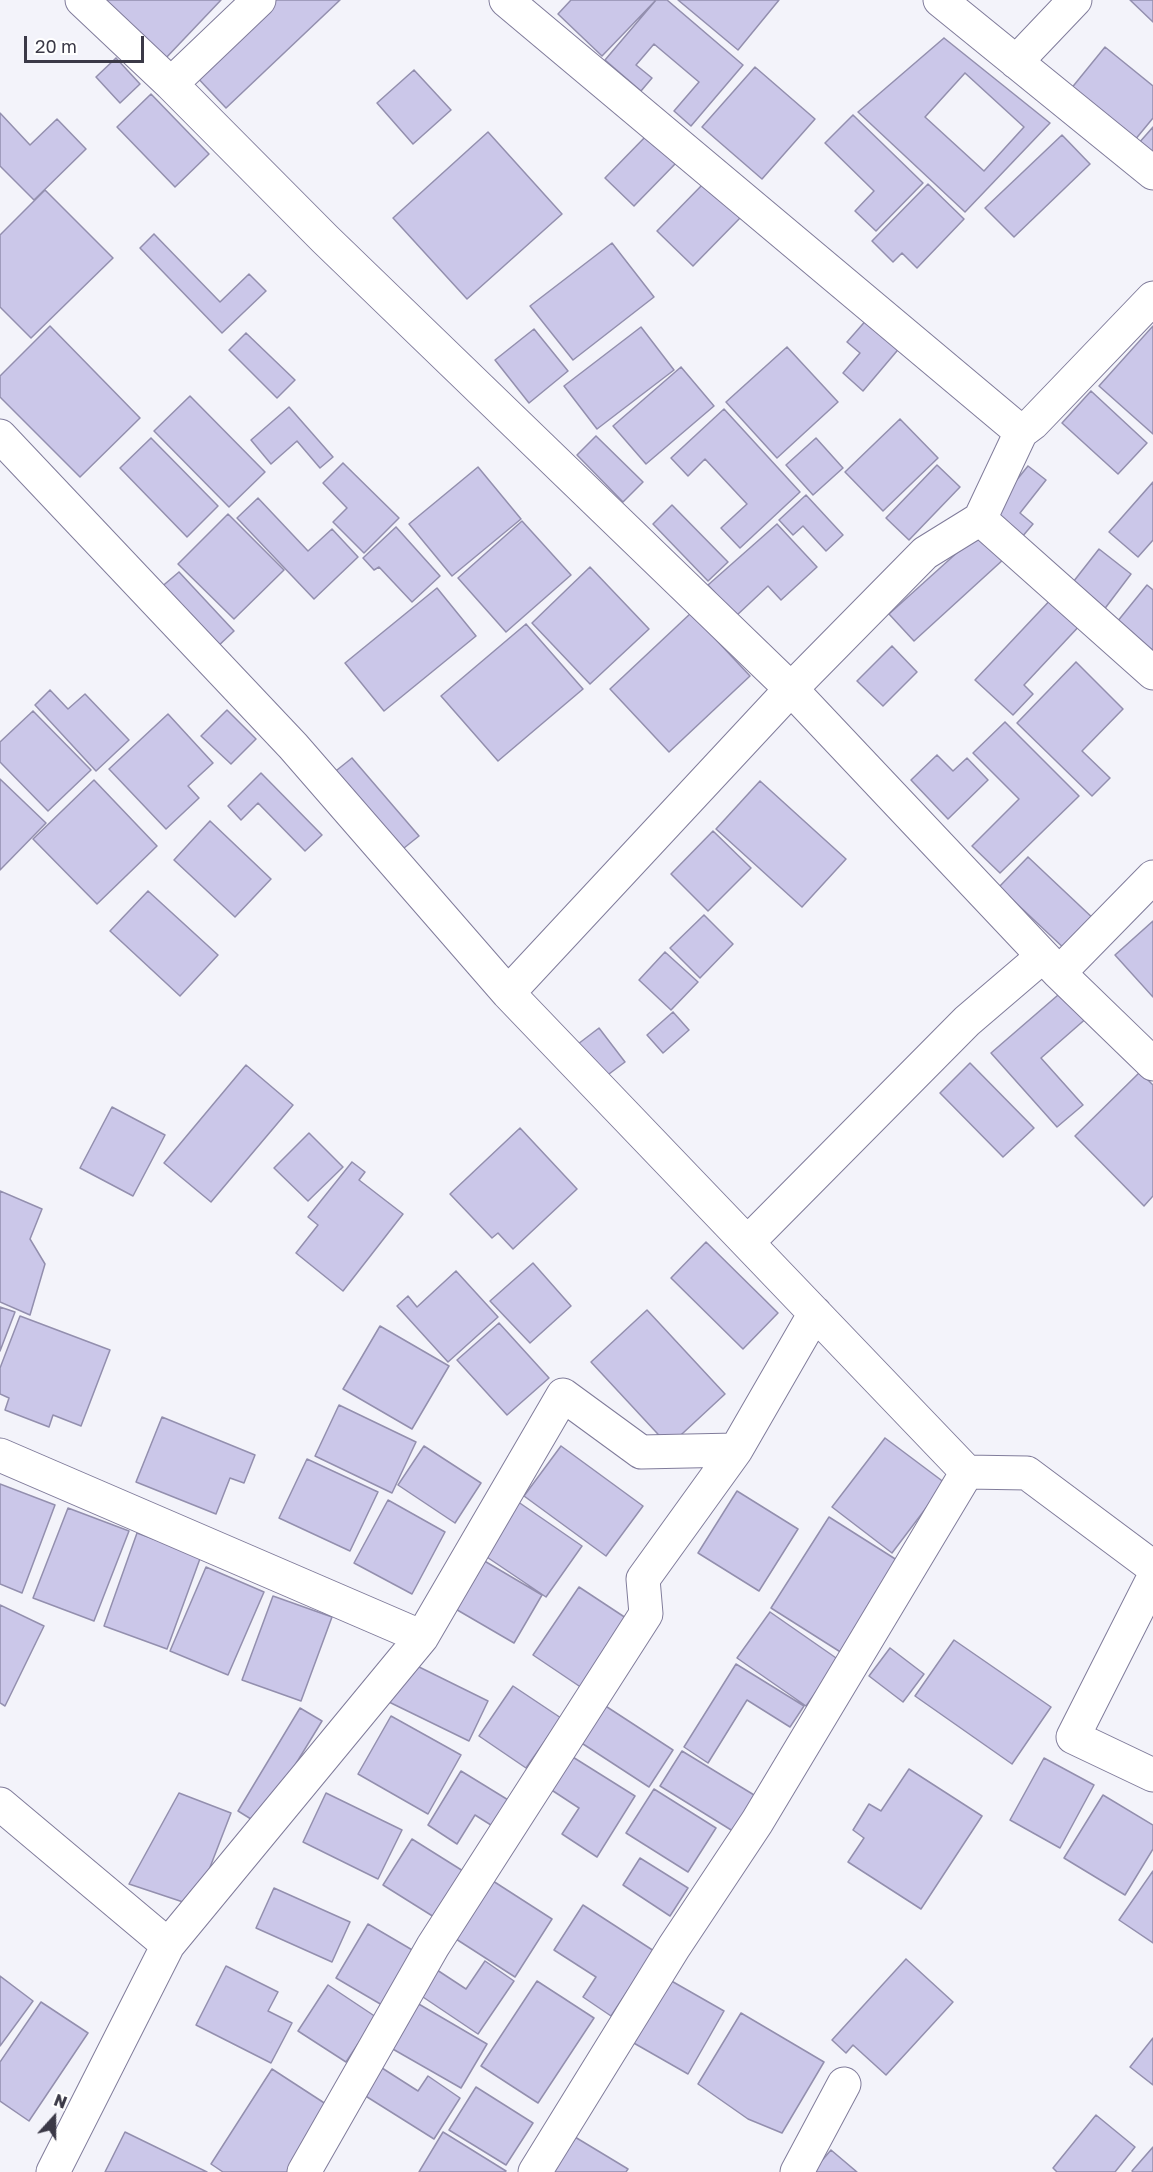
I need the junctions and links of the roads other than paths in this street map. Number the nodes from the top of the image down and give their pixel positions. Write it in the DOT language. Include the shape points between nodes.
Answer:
graph roads {
  1 [pos="81,0"];
  2 [pos="259,0"];
  3 [pos="506,0"];
  4 [pos="940,0"];
  5 [pos="1075,0"];
  6 [pos="1016,62"];
  7 [pos="171,84"];
  8 [pos="1153,173"];
  9 [pos="1153,298"];
  10 [pos="1021,432"];
  11 [pos="0,435"];
  12 [pos="980,519"];
  13 [pos="1153,673"];
  14 [pos="791,689"];
  15 [pos="1153,878"];
  16 [pos="1051,965"];
  17 [pos="508,993"];
  18 [pos="1153,1064"];
  19 [pos="748,1242"];
  20 [pos="815,1313"];
  21 [pos="736,1450"];
  22 [pos="0,1455"];
  23 [pos="967,1472"];
  24 [pos="1153,1567"];
  25 [pos="1153,1579"];
  26 [pos="422,1637"];
  27 [pos="1153,1774"];
  28 [pos="0,1804"];
  29 [pos="168,1945"];
  30 [pos="844,2084"];
  31 [pos="53,2172"];
  32 [pos="304,2172"];
  33 [pos="536,2172"];
  34 [pos="797,2172"];
  1 -- 7 [label="street"];
  2 -- 7 [label="street"];
  3 -- 10 [label="street"];
  4 -- 6 [label="street"];
  5 -- 6 [label="street"];
  6 -- 8 [label="street"];
  7 -- 14 [label="street" via="325,239"];
  9 -- 10 [label="street"];
  10 -- 12 [label="street"];
  11 -- 17 [label="street" via="293,746"];
  12 -- 13 [label="street"];
  12 -- 14 [label="street" via="925,553"];
  14 -- 16 [label="street"];
  14 -- 17 [label="street"];
  15 -- 16 [label="street"];
  16 -- 18 [label="street"];
  16 -- 19 [label="street" via="967,1021"];
  17 -- 19 [label="street"];
  19 -- 20 [label="street"];
  20 -- 21 [label="street"];
  20 -- 23 [label="street"];
  21 -- 26 [label="street" via="641,1452 563,1395"];
  21 -- 32 [label="street" via="643,1579 646,1614 433,1946"];
  22 -- 26 [label="street"];
  23 -- 24 [label="street" via="1027,1473"];
  23 -- 33 [label="street" via="757,1822 674,1947"];
  25 -- 27 [label="street" via="1073,1737"];
  26 -- 29 [label="street"];
  28 -- 29 [label="street"];
  29 -- 31 [label="street"];
  30 -- 34 [label="street"];
}
